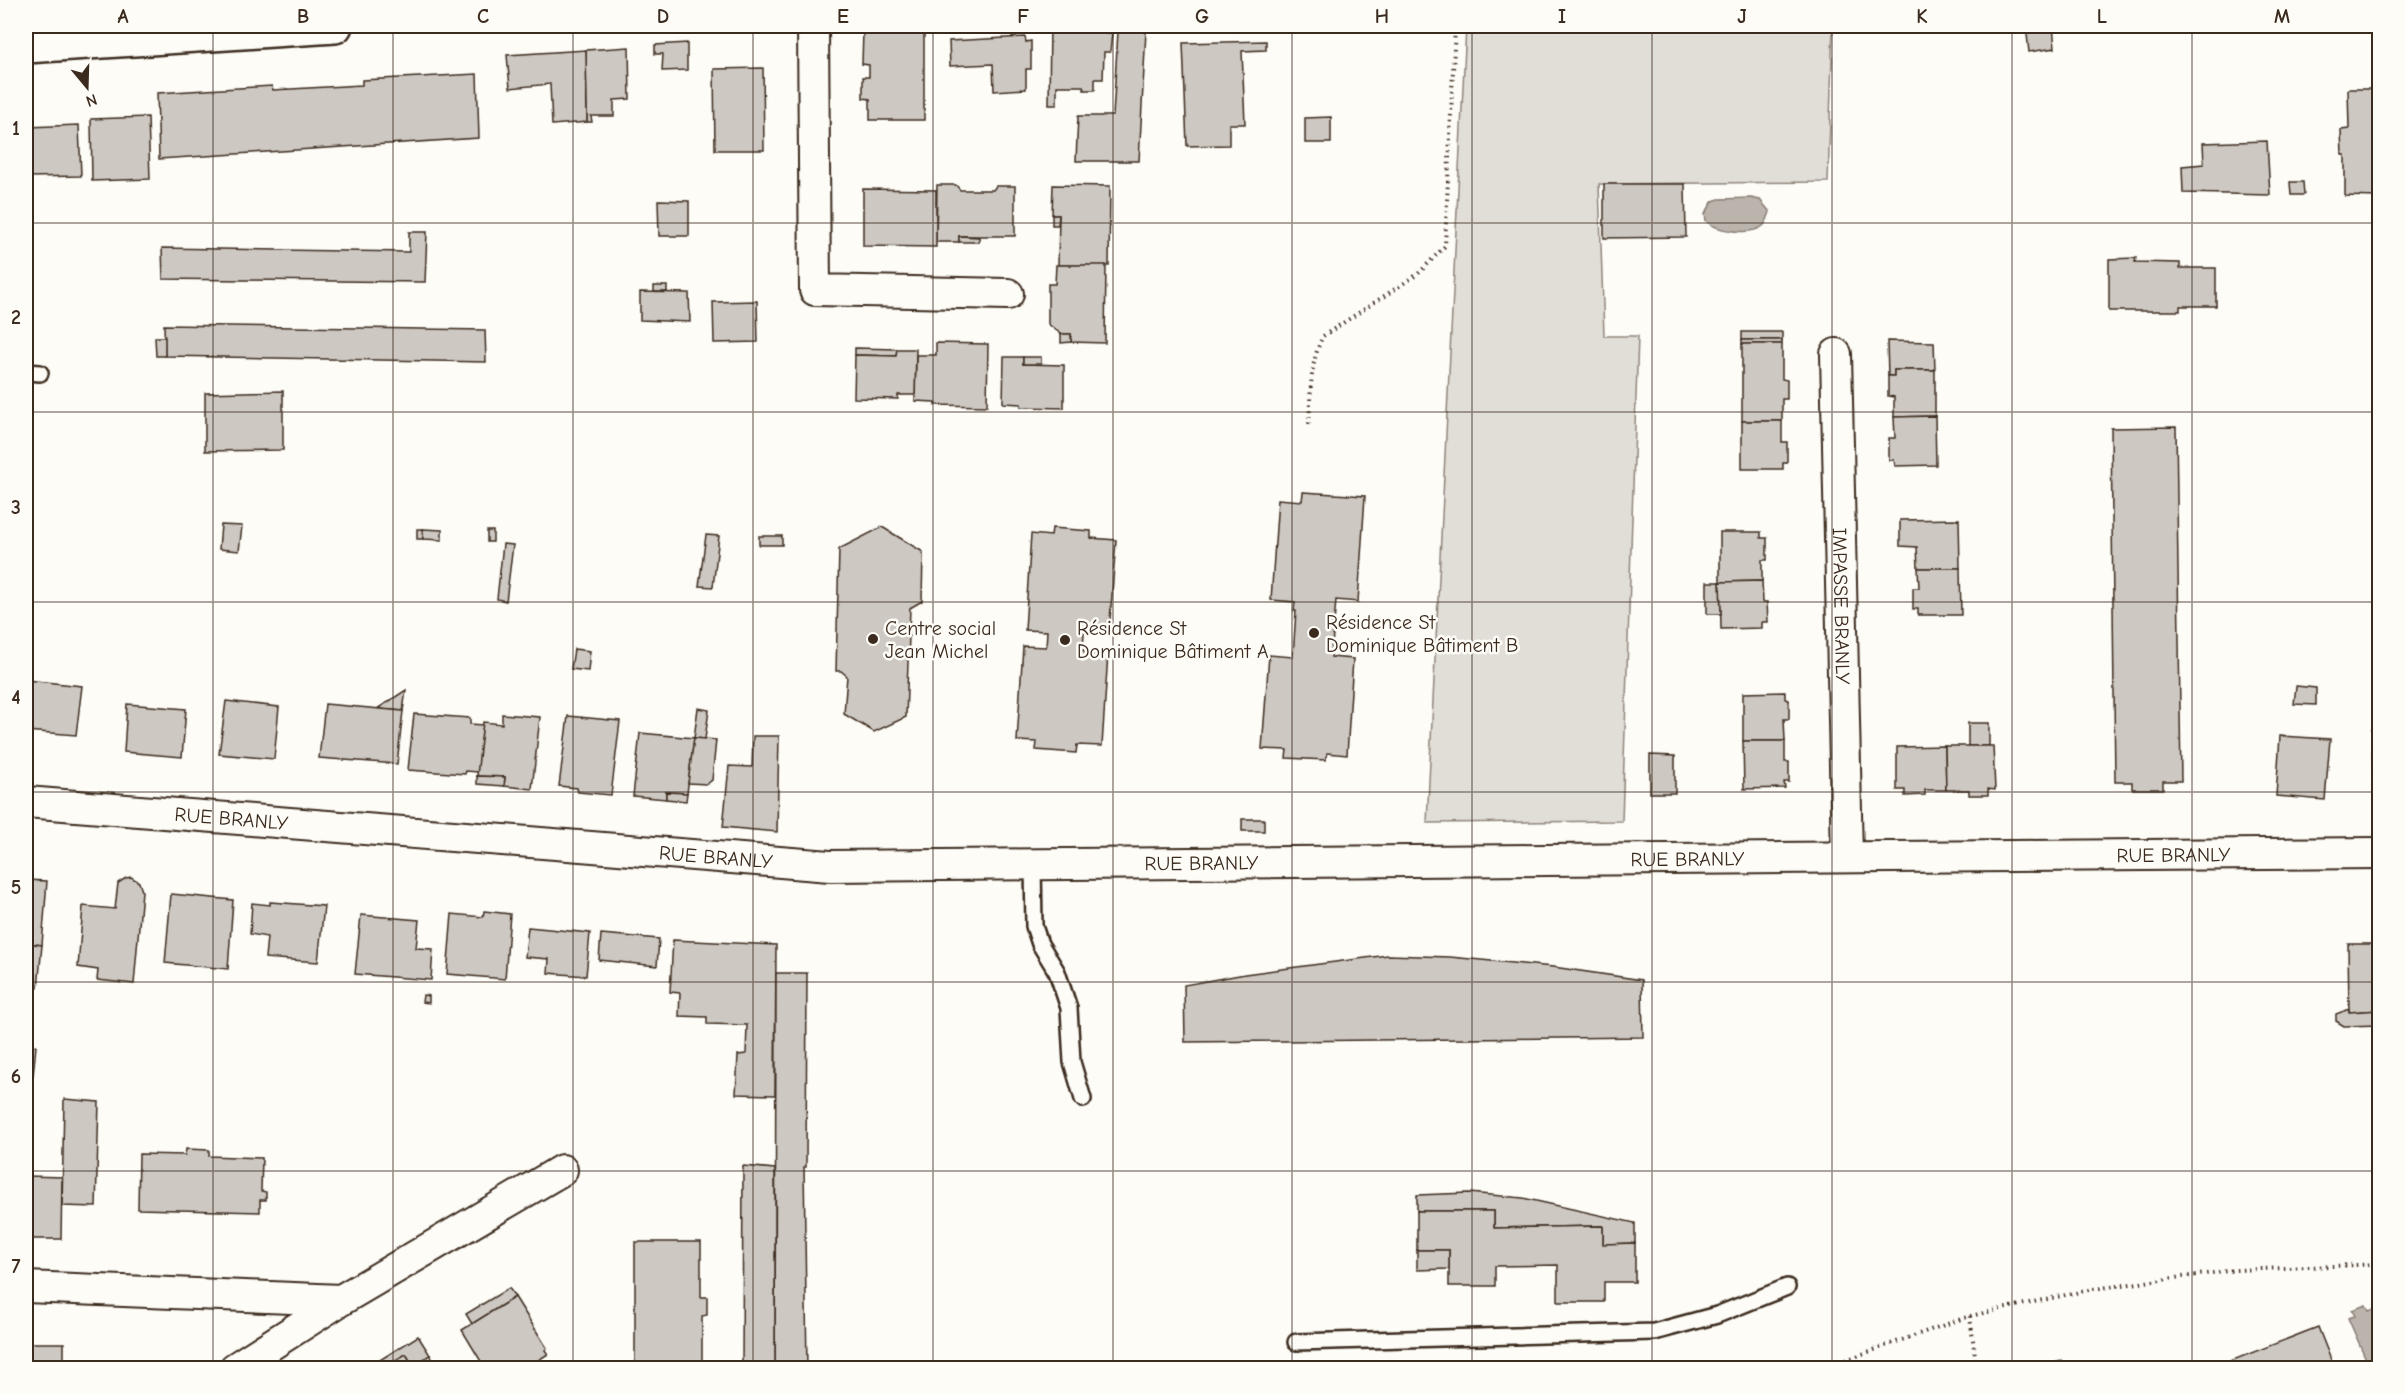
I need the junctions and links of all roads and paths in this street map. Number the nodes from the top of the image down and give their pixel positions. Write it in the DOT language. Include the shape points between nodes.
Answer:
graph roads {
  1 [pos="326,26"];
  2 [pos="813,26"];
  3 [pos="1455,26"];
  4 [pos="26,46"];
  5 [pos="1008,294"];
  6 [pos="1836,354"];
  7 [pos="1309,424"];
  8 [pos="26,802"];
  9 [pos="2379,853"];
  10 [pos="1846,857"];
  11 [pos="1033,865"];
  12 [pos="1083,1099"];
  13 [pos="562,1170"];
  14 [pos="2379,1264"];
  15 [pos="26,1287"];
  16 [pos="1787,1287"];
  17 [pos="341,1300"];
  18 [pos="1970,1316"];
  19 [pos="1296,1342"];
  20 [pos="235,1368"];
  21 [pos="1823,1368"];
  22 [pos="1975,1368"];
  1 -- 4 [label="street"];
  2 -- 5 [label="street" via="815,290"];
  3 -- 7 [label="path" via="1445,246 1418,274 1323,336 1312,368"];
  6 -- 10 [label="street, IMPASSE BRANLY"];
  8 -- 11 [label="street, RUE BRANLY" via="830,866"];
  9 -- 10 [label="street, RUE BRANLY"];
  10 -- 11 [label="street, RUE BRANLY"];
  11 -- 12 [label="lane" via="1034,926 1057,972 1069,1008 1072,1062"];
  13 -- 17 [label="street"];
  14 -- 18 [label="path" via="2211,1273 2093,1289"];
  15 -- 17 [label="street"];
  16 -- 19 [label="lane" via="1717,1315 1654,1332"];
  17 -- 20 [label="street"];
  18 -- 21 [label="path"];
  18 -- 22 [label="path"];
}
